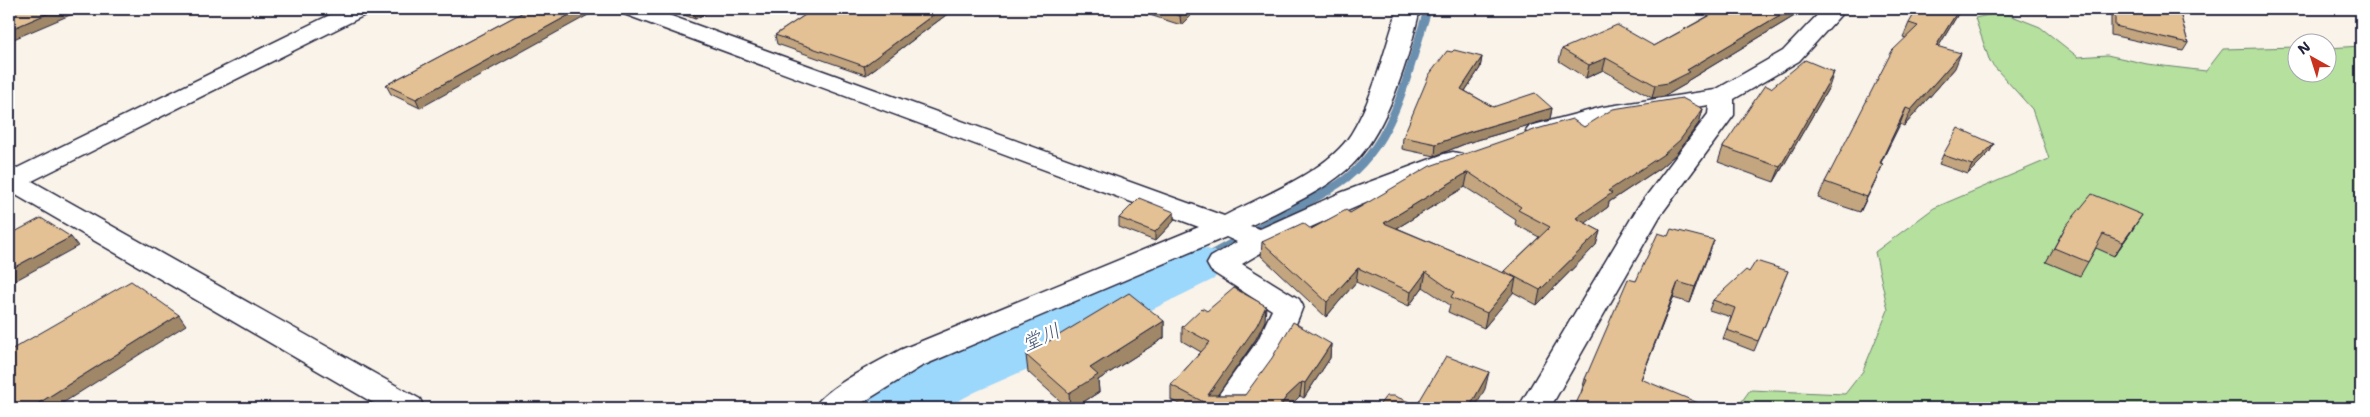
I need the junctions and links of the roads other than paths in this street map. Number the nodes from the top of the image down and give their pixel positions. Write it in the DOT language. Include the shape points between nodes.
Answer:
graph roads {
  1 [pos="359,9"];
  2 [pos="632,9"];
  3 [pos="1409,9"];
  4 [pos="1835,9"];
  5 [pos="1722,96"];
  6 [pos="1519,138"];
  7 [pos="1476,151"];
  8 [pos="10,181"];
  9 [pos="1244,233"];
  10 [pos="408,408"];
  11 [pos="830,408"];
  12 [pos="1225,408"];
  13 [pos="1534,408"];
  1 -- 8 [label="street"];
  2 -- 9 [label="street"];
  3 -- 9 [label="street" via="1380,100 1362,138 1342,160"];
  4 -- 5 [label="street" via="1792,56"];
  5 -- 6 [label="street" via="1603,115"];
  5 -- 13 [label="street" via="1721,115 1648,214"];
  7 -- 9 [label="street" via="1350,199"];
  8 -- 10 [label="street"];
  9 -- 11 [label="street" via="911,358 864,384"];
  9 -- 12 [label="street" via="1221,264 1288,306 1283,322 1259,364"];
}
